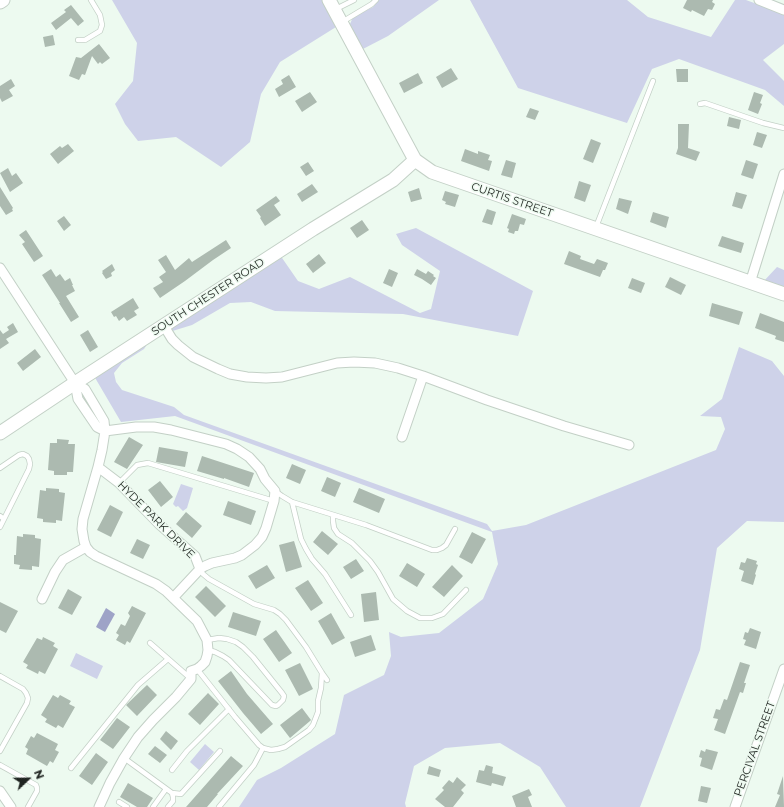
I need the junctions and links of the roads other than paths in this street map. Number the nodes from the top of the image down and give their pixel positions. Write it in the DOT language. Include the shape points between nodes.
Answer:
graph roads {
  1 [pos="3,0"];
  2 [pos="91,0"];
  3 [pos="354,0"];
  4 [pos="376,0"];
  5 [pos="759,0"];
  6 [pos="0,2"];
  7 [pos="331,5"];
  8 [pos="784,10"];
  9 [pos="341,23"];
  10 [pos="78,40"];
  11 [pos="653,82"];
  12 [pos="700,104"];
  13 [pos="784,128"];
  14 [pos="415,160"];
  15 [pos="784,174"];
  16 [pos="596,229"];
  17 [pos="0,268"];
  18 [pos="750,282"];
  19 [pos="784,294"];
  20 [pos="164,326"];
  21 [pos="423,376"];
  22 [pos="74,383"];
  23 [pos="105,431"];
  24 [pos="0,433"];
  25 [pos="402,437"];
  26 [pos="629,445"];
  27 [pos="98,467"];
  28 [pos="0,468"];
  29 [pos="119,483"];
  30 [pos="275,491"];
  31 [pos="274,501"];
  32 [pos="292,502"];
  33 [pos="333,515"];
  34 [pos="2,517"];
  35 [pos="0,527"];
  36 [pos="455,529"];
  37 [pos="86,547"];
  38 [pos="200,569"];
  39 [pos="466,590"];
  40 [pos="173,598"];
  41 [pos="42,599"];
  42 [pos="351,615"];
  43 [pos="207,640"];
  44 [pos="150,643"];
  45 [pos="208,650"];
  46 [pos="168,658"];
  47 [pos="197,669"];
  48 [pos="784,669"];
  49 [pos="322,673"];
  50 [pos="0,676"];
  51 [pos="191,679"];
  52 [pos="327,680"];
  53 [pos="229,709"];
  54 [pos="263,748"];
  55 [pos="0,751"];
  56 [pos="220,751"];
  57 [pos="124,758"];
  58 [pos="0,765"];
  59 [pos="71,768"];
  60 [pos="172,770"];
  61 [pos="166,789"];
  62 [pos="0,791"];
  63 [pos="172,793"];
  64 [pos="119,802"];
  65 [pos="11,807"];
  66 [pos="28,807"];
  67 [pos="99,807"];
  68 [pos="127,807"];
  69 [pos="153,807"];
  70 [pos="168,807"];
  71 [pos="219,807"];
  72 [pos="735,807"];
  1 -- 6 [label="street"];
  2 -- 10 [label="lane" via="100,15 102,25 100,31 85,40"];
  3 -- 7 [label="lane"];
  4 -- 9 [label="lane"];
  5 -- 8 [label="street"];
  7 -- 9 [label="street, CURTIS STREET"];
  9 -- 14 [label="street, CURTIS STREET"];
  11 -- 16 [label="lane"];
  12 -- 13 [label="lane" via="704,103"];
  14 -- 16 [label="street, CURTIS STREET" via="432,172"];
  14 -- 20 [label="street, SOUTH CHESTER ROAD" via="393,180"];
  15 -- 18 [label="street"];
  16 -- 18 [label="street, CURTIS STREET"];
  17 -- 22 [label="street"];
  18 -- 19 [label="street, CURTIS STREET"];
  20 -- 21 [label="street" via="172,339 193,357 230,374 247,377 282,377 337,363 354,362 375,363"];
  20 -- 22 [label="street, SOUTH CHESTER ROAD"];
  21 -- 25 [label="street"];
  21 -- 26 [label="street" via="564,426"];
  22 -- 23 [label="street" via="85,390 104,421"];
  22 -- 24 [label="street, SOUTH CHESTER ROAD"];
  23 -- 27 [label="street"];
  23 -- 30 [label="street" via="136,427 154,428 226,444 248,457"];
  27 -- 29 [label="street, HYDE PARK DRIVE"];
  27 -- 37 [label="street" via="83,519 82,529"];
  28 -- 34 [label="lane" via="19,455 23,454 29,459 29,469"];
  29 -- 31 [label="lane" via="137,465 148,463"];
  29 -- 38 [label="street, HYDE PARK DRIVE" via="195,556"];
  30 -- 31 [label="street, HYDE PARK DRIVE"];
  30 -- 32 [label="lane"];
  31 -- 38 [label="street, HYDE PARK DRIVE" via="266,528 255,545 242,555"];
  32 -- 33 [label="lane"];
  32 -- 42 [label="lane" via="306,549"];
  33 -- 36 [label="lane" via="432,550 446,545"];
  33 -- 39 [label="lane" via="334,528 338,534 362,552 378,572 392,599 407,611 420,618 432,618 443,614"];
  34 -- 35 [label="lane"];
  37 -- 40 [label="street" via="96,556 156,584"];
  37 -- 41 [label="street" via="63,560"];
  38 -- 40 [label="street"];
  38 -- 49 [label="lane" via="215,582 254,604 280,614 306,647"];
  40 -- 43 [label="street" via="196,621"];
  43 -- 45 [label="street"];
  43 -- 45 [label="lane" via="227,639 243,647 282,693 283,700 276,706 272,705 229,660"];
  44 -- 46 [label="lane"];
  45 -- 47 [label="street" via="205,662"];
  46 -- 51 [label="lane"];
  46 -- 59 [label="lane" via="138,685"];
  47 -- 51 [label="street" via="191,671"];
  47 -- 53 [label="lane"];
  48 -- 72 [label="street, PERCIVAL STREET"];
  49 -- 52 [label="lane"];
  49 -- 54 [label="lane" via="318,712 313,725 284,747 271,750"];
  50 -- 55 [label="lane" via="23,689 28,698"];
  51 -- 57 [label="street" via="153,720"];
  53 -- 54 [label="lane"];
  53 -- 60 [label="lane" via="187,751"];
  54 -- 71 [label="lane" via="254,765"];
  56 -- 63 [label="lane" via="181,794"];
  57 -- 61 [label="lane"];
  57 -- 67 [label="street"];
  58 -- 66 [label="lane" via="36,785 37,791"];
  61 -- 63 [label="lane"];
  61 -- 69 [label="lane"];
  62 -- 65 [label="street"];
  63 -- 70 [label="lane" via="173,801"];
  64 -- 68 [label="lane"];
}
